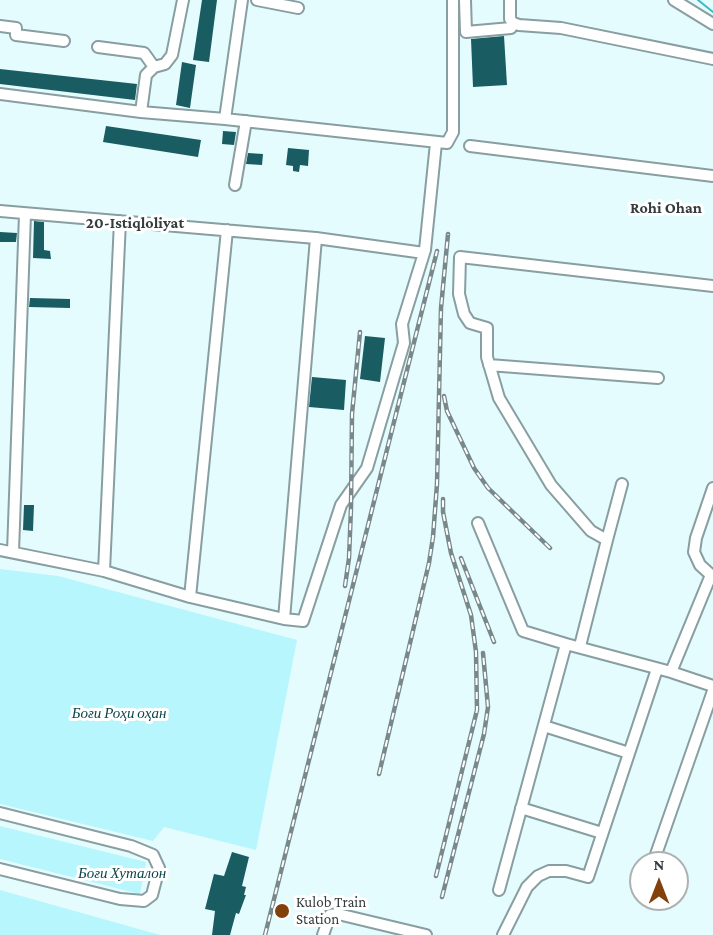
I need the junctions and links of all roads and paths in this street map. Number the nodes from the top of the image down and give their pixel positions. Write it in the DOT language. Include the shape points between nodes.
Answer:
graph roads {
  1 [pos="183,0"];
  2 [pos="242,0"];
  3 [pos="257,0"];
  4 [pos="453,0"];
  5 [pos="465,0"];
  6 [pos="510,0"];
  7 [pos="674,0"];
  8 [pos="298,8"];
  9 [pos="513,23"];
  10 [pos="713,24"];
  11 [pos="0,26"];
  12 [pos="64,41"];
  13 [pos="98,47"];
  14 [pos="713,59"];
  15 [pos="154,67"];
  16 [pos="0,94"];
  17 [pos="141,112"];
  18 [pos="225,119"];
  19 [pos="246,121"];
  20 [pos="436,143"];
  21 [pos="470,146"];
  22 [pos="713,176"];
  23 [pos="235,185"];
  24 [pos="0,211"];
  25 [pos="26,214"];
  26 [pos="120,220"];
  27 [pos="227,230"];
  28 [pos="316,238"];
  29 [pos="424,254"];
  30 [pos="713,286"];
  31 [pos="489,365"];
  32 [pos="658,378"];
  33 [pos="622,484"];
  34 [pos="713,488"];
  35 [pos="478,522"];
  36 [pos="607,540"];
  37 [pos="0,550"];
  38 [pos="13,552"];
  39 [pos="104,571"];
  40 [pos="712,575"];
  41 [pos="190,597"];
  42 [pos="284,619"];
  43 [pos="566,644"];
  44 [pos="579,646"];
  45 [pos="657,669"];
  46 [pos="671,672"];
  47 [pos="713,687"];
  48 [pos="544,726"];
  49 [pos="629,753"];
  50 [pos="521,808"];
  51 [pos="0,813"];
  52 [pos="602,833"];
  53 [pos="657,851"];
  54 [pos="0,869"];
  55 [pos="499,890"];
  56 [pos="323,935"];
  57 [pos="426,935"];
  58 [pos="503,935"];
  1 -- 15 [label="street" via="172,55 165,64"];
  2 -- 18 [label="street"];
  3 -- 8 [label="street"];
  4 -- 20 [label="street" via="453,132 447,143"];
  5 -- 9 [label="street" via="466,32 511,28"];
  6 -- 9 [label="street"];
  7 -- 10 [label="street"];
  9 -- 14 [label="street" via="561,28"];
  11 -- 12 [label="street" via="16,28 16,35"];
  13 -- 15 [label="street" via="144,53"];
  15 -- 17 [label="street" via="146,75"];
  16 -- 17 [label="street"];
  17 -- 18 [label="street"];
  18 -- 19 [label="street"];
  19 -- 20 [label="street"];
  19 -- 23 [label="street"];
  20 -- 29 [label="street"];
  21 -- 22 [label="street"];
  24 -- 25 [label="street"];
  25 -- 26 [label="street"];
  25 -- 38 [label="street"];
  26 -- 27 [label="street"];
  26 -- 39 [label="street"];
  27 -- 28 [label="street"];
  27 -- 41 [label="street"];
  28 -- 29 [label="street"];
  28 -- 42 [label="street"];
  29 -- 42 [label="street" via="402,324 404,343 367,468 341,505 303,621"];
  30 -- 31 [label="street" via="460,257 459,294 464,314 470,323 487,328"];
  31 -- 32 [label="street"];
  31 -- 36 [label="street" via="499,398 551,485 591,531"];
  33 -- 36 [label="street"];
  34 -- 40 [label="street" via="694,552 700,565"];
  35 -- 43 [label="street" via="524,631"];
  36 -- 44 [label="street"];
  37 -- 38 [label="street"];
  38 -- 39 [label="street"];
  39 -- 41 [label="street"];
  40 -- 46 [label="street"];
  41 -- 42 [label="street"];
  43 -- 44 [label="street"];
  43 -- 48 [label="street"];
  44 -- 45 [label="street"];
  45 -- 46 [label="street"];
  45 -- 49 [label="street"];
  46 -- 47 [label="street"];
  47 -- 53 [label="street"];
  48 -- 49 [label="street"];
  48 -- 50 [label="street"];
  49 -- 52 [label="street"];
  50 -- 52 [label="street"];
  50 -- 55 [label="street"];
  51 -- 54 [label="street" via="131,846 153,855 159,868 152,895 144,901 120,899"];
  52 -- 58 [label="street" via="588,877 558,871 538,876 527,886"];
  56 -- 57 [label="street" via="330,915 338,914"];
}
